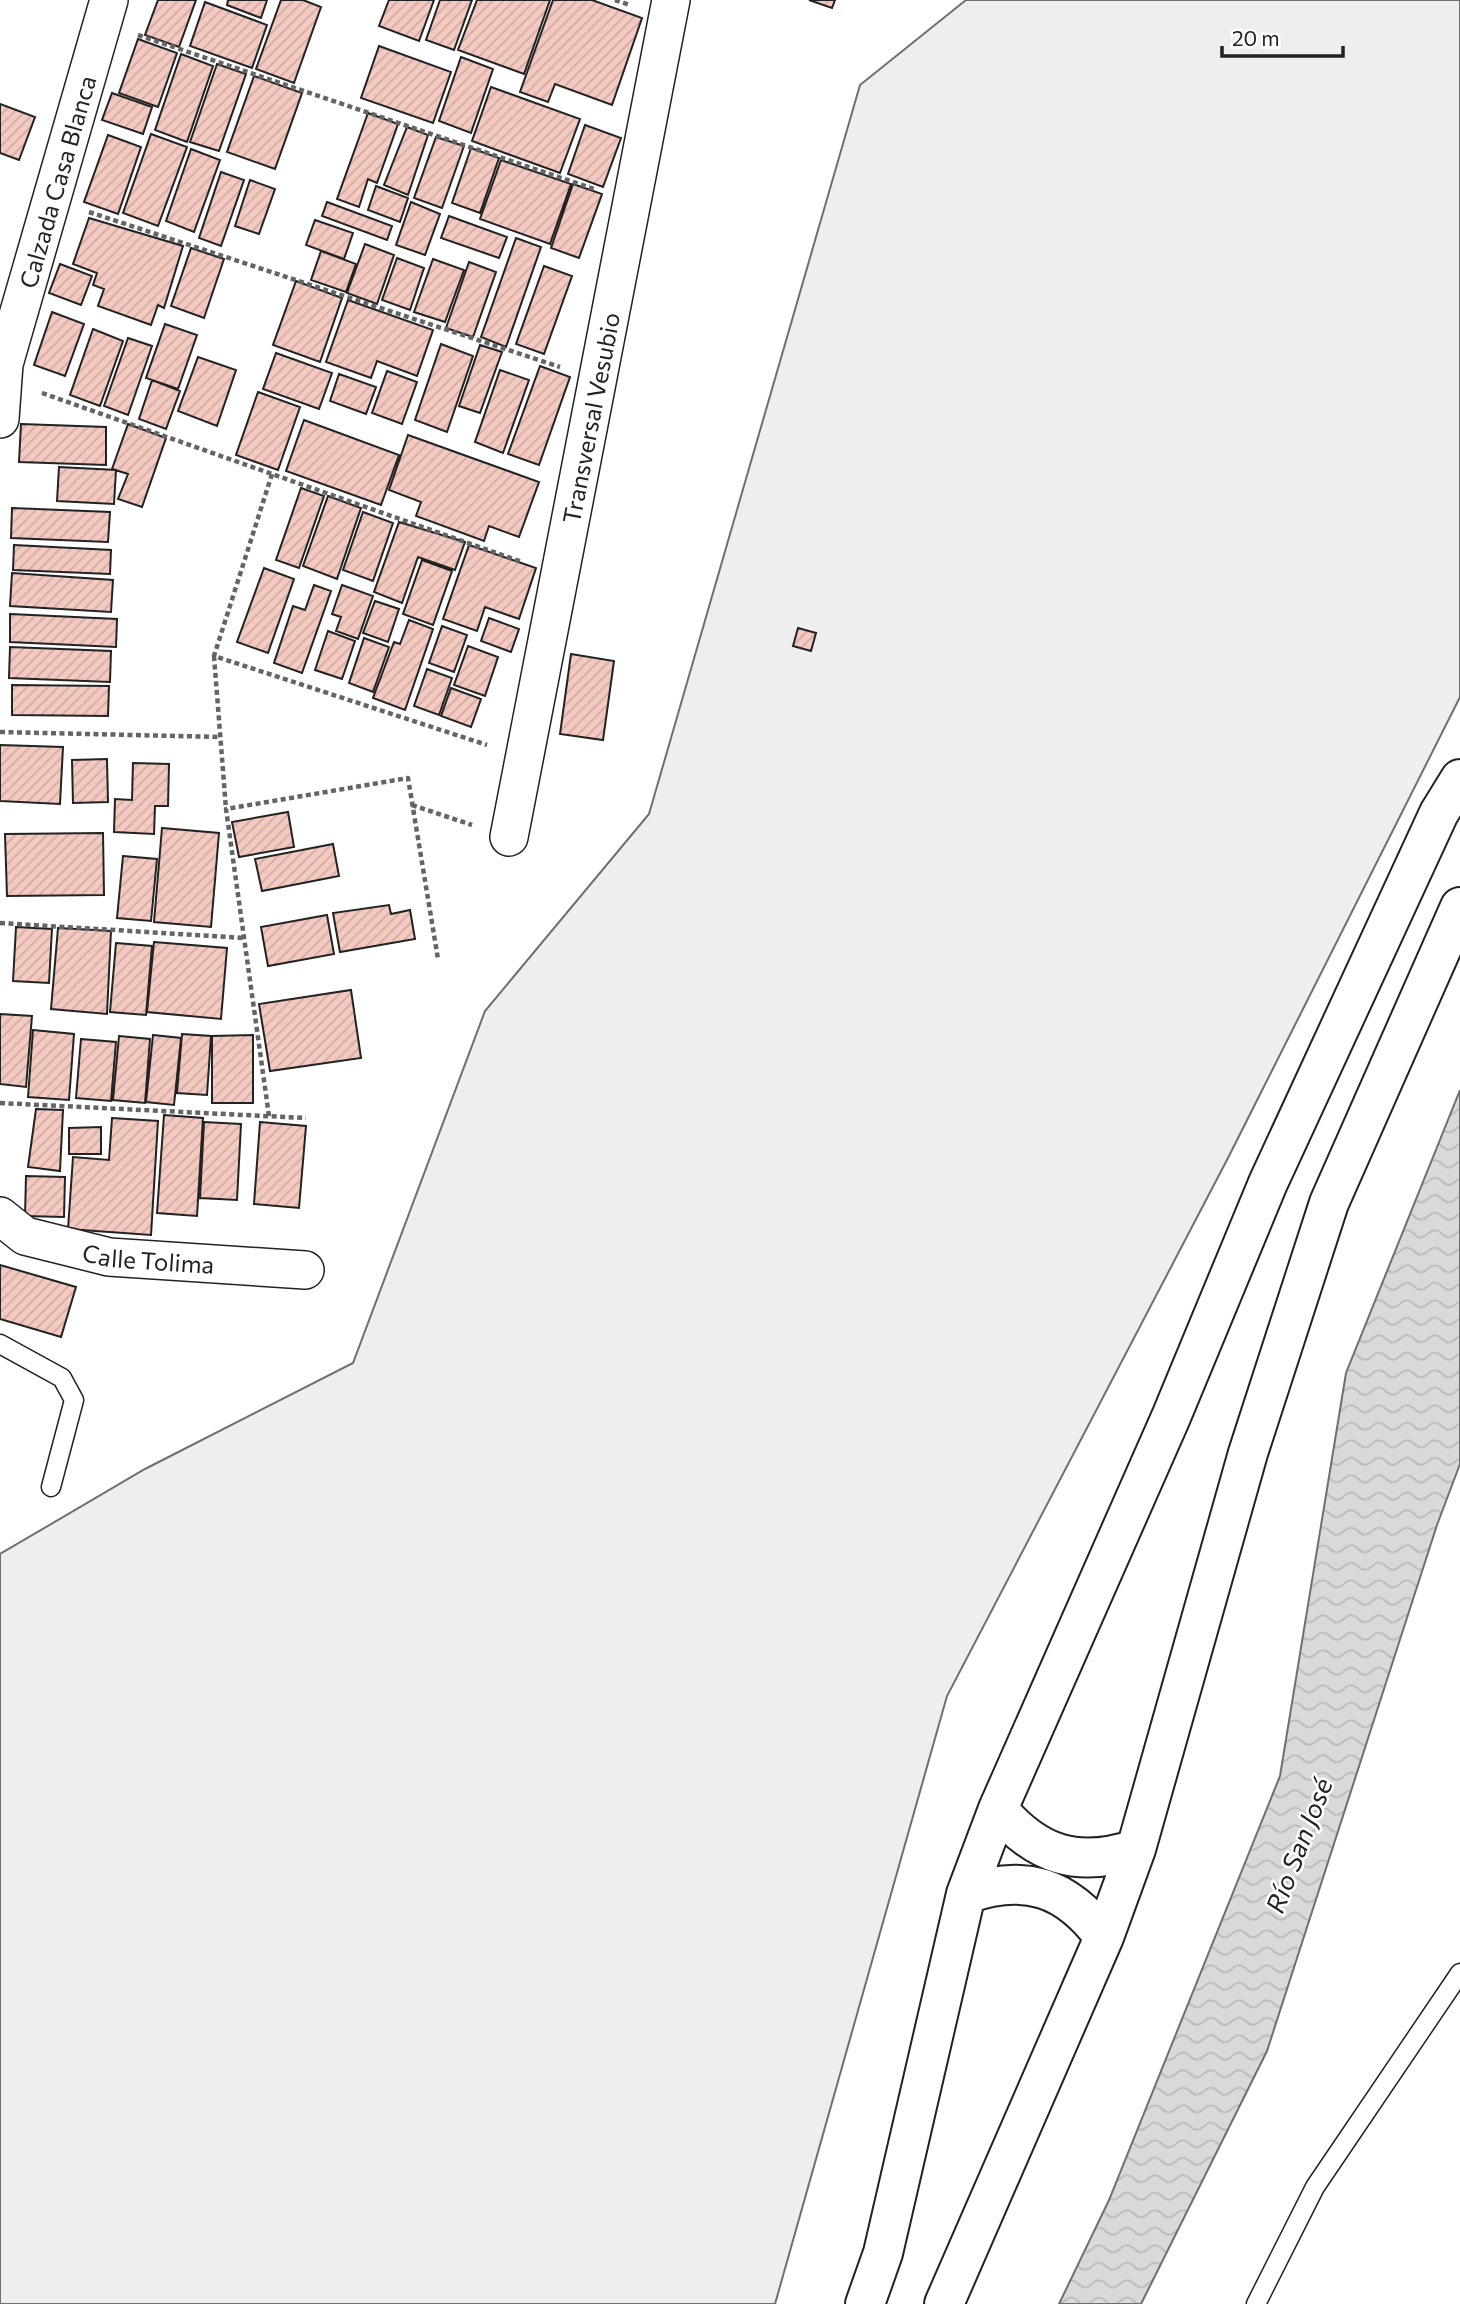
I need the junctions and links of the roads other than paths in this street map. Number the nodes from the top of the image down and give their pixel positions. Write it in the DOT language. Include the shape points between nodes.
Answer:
graph roads {
  1 [pos="671,0"];
  2 [pos="106,11"];
  3 [pos="2,369"];
  4 [pos="0,419"];
  5 [pos="1460,779"];
  6 [pos="509,837"];
  7 [pos="1460,907"];
  8 [pos="0,1216"];
  9 [pos="305,1270"];
  10 [pos="0,1344"];
  11 [pos="51,1488"];
  12 [pos="998,1809"];
  13 [pos="1136,1849"];
  14 [pos="966,1894"];
  15 [pos="1104,1937"];
  16 [pos="1460,1973"];
  17 [pos="865,2304"];
  18 [pos="944,2304"];
  19 [pos="1256,2304"];
  1 -- 6 [label="street, Transversal Vesubio"];
  2 -- 3 [label="street, Calzada Casa Blanca"];
  3 -- 4 [label="street"];
  5 -- 12 [label="main road" via="1439,813 1268,1183 1171,1417"];
  7 -- 13 [label="main road" via="1329,1203 1248,1453"];
  8 -- 9 [label="street, Calle Tolima" via="24,1236 109,1257"];
  10 -- 11 [label="lane" via="62,1378 75,1400"];
  12 -- 13 [label="main road" via="1025,1837 1059,1855 1111,1857"];
  12 -- 14 [label="main road"];
  13 -- 15 [label="main road"];
  14 -- 15 [label="main road" via="988,1886 1032,1885 1074,1903"];
  14 -- 17 [label="main road" via="883,2253"];
  15 -- 18 [label="main road"];
  16 -- 19 [label="lane" via="1315,2187"];
}
